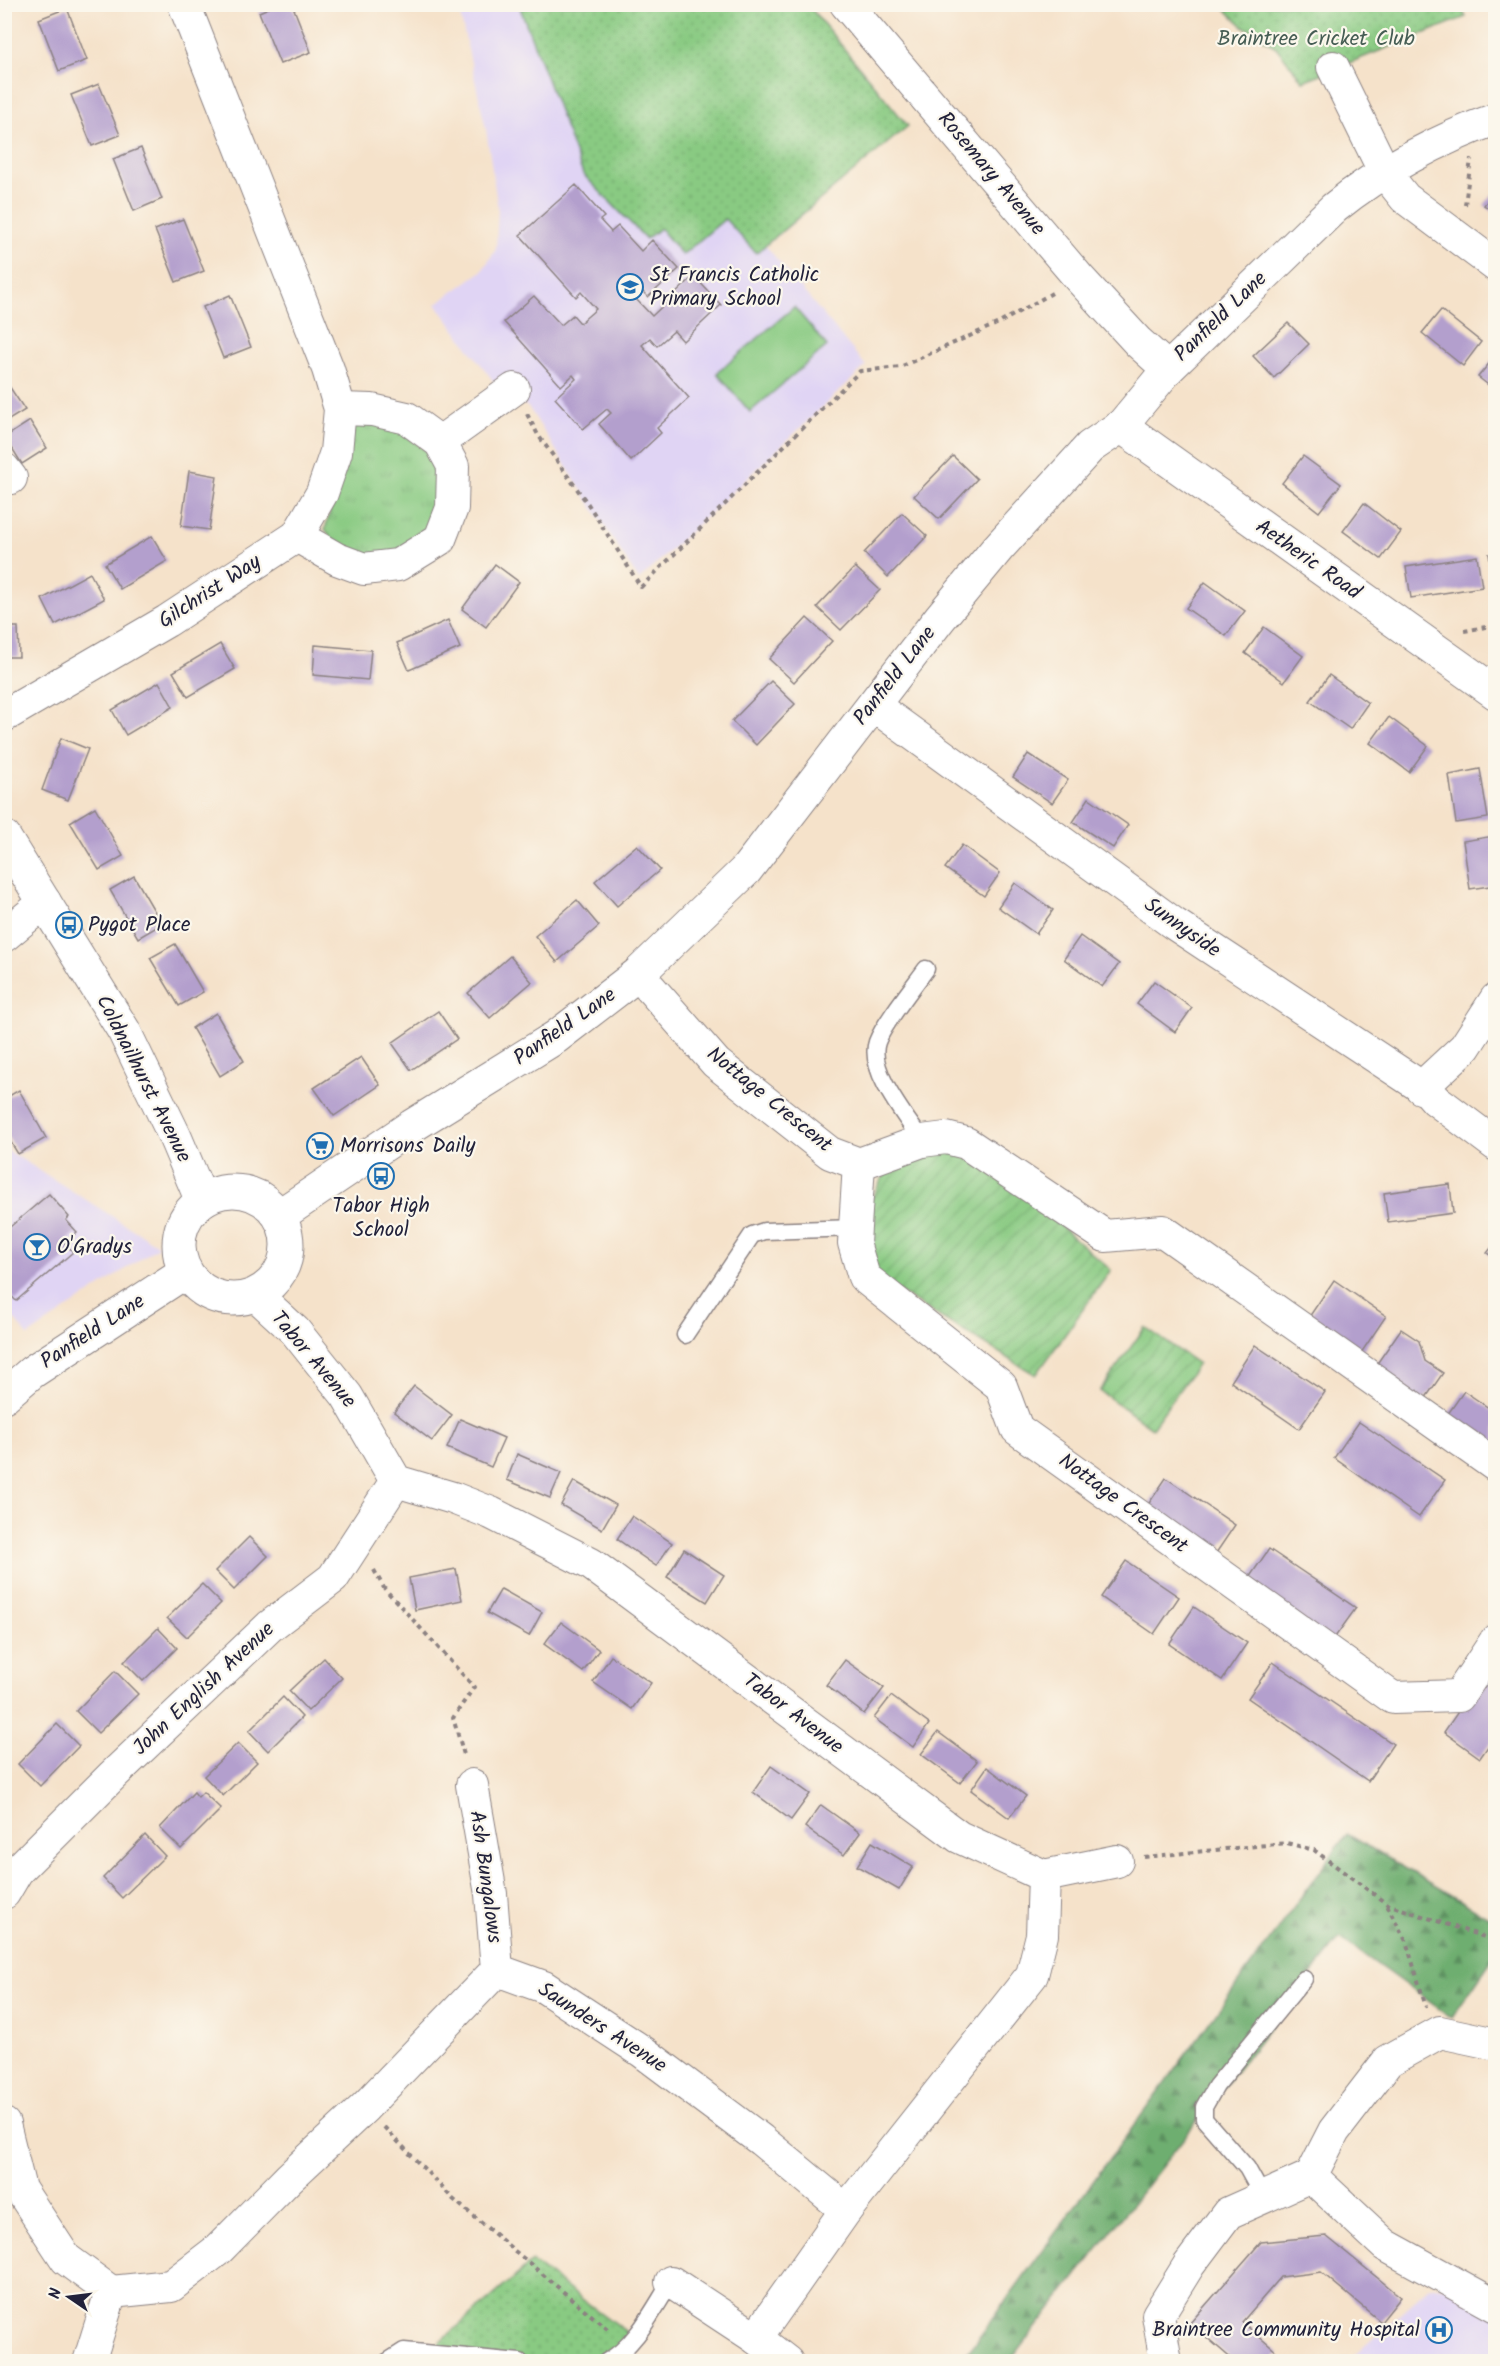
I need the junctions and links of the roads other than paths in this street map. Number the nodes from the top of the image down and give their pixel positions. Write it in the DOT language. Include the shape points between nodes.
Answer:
graph roads {
  1 [pos="184,4"];
  2 [pos="846,4"];
  3 [pos="1333,67"];
  4 [pos="1486,123"];
  5 [pos="1385,173"];
  6 [pos="1496,266"];
  7 [pos="1168,369"];
  8 [pos="514,389"];
  9 [pos="340,409"];
  10 [pos="1121,426"];
  11 [pos="440,442"];
  12 [pos="297,536"];
  13 [pos="1496,693"];
  14 [pos="873,705"];
  15 [pos="4,716"];
  16 [pos="4,837"];
  17 [pos="45,902"];
  18 [pos="4,936"];
  19 [pos="926,969"];
  20 [pos="638,974"];
  21 [pos="1496,999"];
  22 [pos="1421,1088"];
  23 [pos="922,1141"];
  24 [pos="1496,1145"];
  25 [pos="859,1164"];
  26 [pos="201,1201"];
  27 [pos="279,1216"];
  28 [pos="856,1228"];
  29 [pos="185,1272"];
  30 [pos="256,1295"];
  31 [pos="686,1335"];
  32 [pos="4,1396"];
  33 [pos="1496,1467"];
  34 [pos="396,1481"];
  35 [pos="1496,1640"];
  36 [pos="472,1785"];
  37 [pos="1117,1861"];
  38 [pos="1044,1876"];
  39 [pos="4,1893"];
  40 [pos="497,1970"];
  41 [pos="1304,1979"];
  42 [pos="1496,2044"];
  43 [pos="4,2124"];
  44 [pos="1311,2176"];
  45 [pos="1263,2197"];
  46 [pos="846,2210"];
  47 [pos="671,2282"];
  48 [pos="111,2292"];
  49 [pos="1496,2306"];
  50 [pos="756,2338"];
  51 [pos="89,2361"];
  52 [pos="387,2361"];
  53 [pos="520,2361"];
  54 [pos="606,2361"];
  55 [pos="787,2361"];
  56 [pos="1166,2361"];
  1 -- 9 [label="street" via="328,369"];
  2 -- 7 [label="street, Rosemary Avenue" via="1079,278"];
  3 -- 5 [label="street"];
  4 -- 5 [label="street, Panfield Lane"];
  5 -- 6 [label="street" via="1405,198"];
  5 -- 7 [label="street, Panfield Lane" via="1334,208"];
  7 -- 10 [label="street, Panfield Lane"];
  8 -- 11 [label="street"];
  9 -- 11 [label="street" via="372,410 407,418"];
  9 -- 12 [label="street, Gilchrist Way" via="336,452 322,492"];
  10 -- 13 [label="street, Aetheric Road"];
  10 -- 14 [label="street, Panfield Lane" via="1090,447 998,548"];
  11 -- 12 [label="street" via="453,466 452,508 440,539 398,565 364,569"];
  12 -- 15 [label="street, Gilchrist Way" via="166,621"];
  14 -- 20 [label="street, Panfield Lane" via="746,870"];
  14 -- 22 [label="street, Sunnyside" via="1173,923"];
  16 -- 17 [label="street, Coldnailhurst Avenue"];
  17 -- 18 [label="street"];
  17 -- 26 [label="street, Coldnailhurst Avenue" via="124,1031"];
  19 -- 23 [label="lane" via="877,1043 876,1061 888,1088"];
  20 -- 25 [label="street, Nottage Crescent" via="716,1063 830,1153"];
  20 -- 27 [label="street, Panfield Lane" via="556,1037 412,1126"];
  21 -- 22 [label="street" via="1466,1047"];
  22 -- 24 [label="street, Sunnyside"];
  23 -- 25 [label="street"];
  23 -- 33 [label="street" via="946,1138 966,1143 1105,1236 1163,1231"];
  25 -- 28 [label="street, Nottage Crescent"];
  26 -- 27 [label="street" via="219,1192 244,1192 262,1199"];
  26 -- 29 [label="street" via="180,1232 178,1251"];
  27 -- 30 [label="street" via="287,1247 283,1268"];
  28 -- 31 [label="lane" via="752,1234"];
  28 -- 35 [label="street, Nottage Crescent" via="854,1244 864,1277 1001,1386 1017,1429 1393,1698 1459,1696"];
  29 -- 30 [label="street" via="199,1288 216,1297 237,1300"];
  29 -- 32 [label="street, Panfield Lane" via="32,1372"];
  30 -- 34 [label="street, Tabor Avenue" via="295,1331 347,1396"];
  34 -- 38 [label="street, Tabor Avenue" via="491,1512 591,1564 959,1837"];
  34 -- 39 [label="street, John English Avenue" via="333,1578 270,1626 113,1774 17,1871"];
  36 -- 40 [label="street, Ash Bungalows" via="491,1894"];
  37 -- 38 [label="street"];
  38 -- 46 [label="street" via="1042,1935 1032,1975"];
  40 -- 46 [label="street, Saunders Avenue" via="544,1987 643,2052 761,2140"];
  40 -- 48 [label="street" via="365,2107 219,2249 171,2286"];
  41 -- 45 [label="lane" via="1237,2059 1204,2107 1204,2119 1247,2168"];
  42 -- 44 [label="street" via="1440,2032 1388,2061 1334,2131"];
  43 -- 48 [label="street" via="20,2189 66,2259"];
  44 -- 45 [label="street"];
  44 -- 49 [label="street" via="1385,2246"];
  45 -- 56 [label="street" via="1228,2213 1158,2315"];
  46 -- 50 [label="street"];
  47 -- 50 [label="street"];
  47 -- 54 [label="lane" via="639,2332 619,2355"];
  48 -- 51 [label="street"];
  50 -- 55 [label="street"];
  52 -- 53 [label="lane" via="404,2350"];
}
